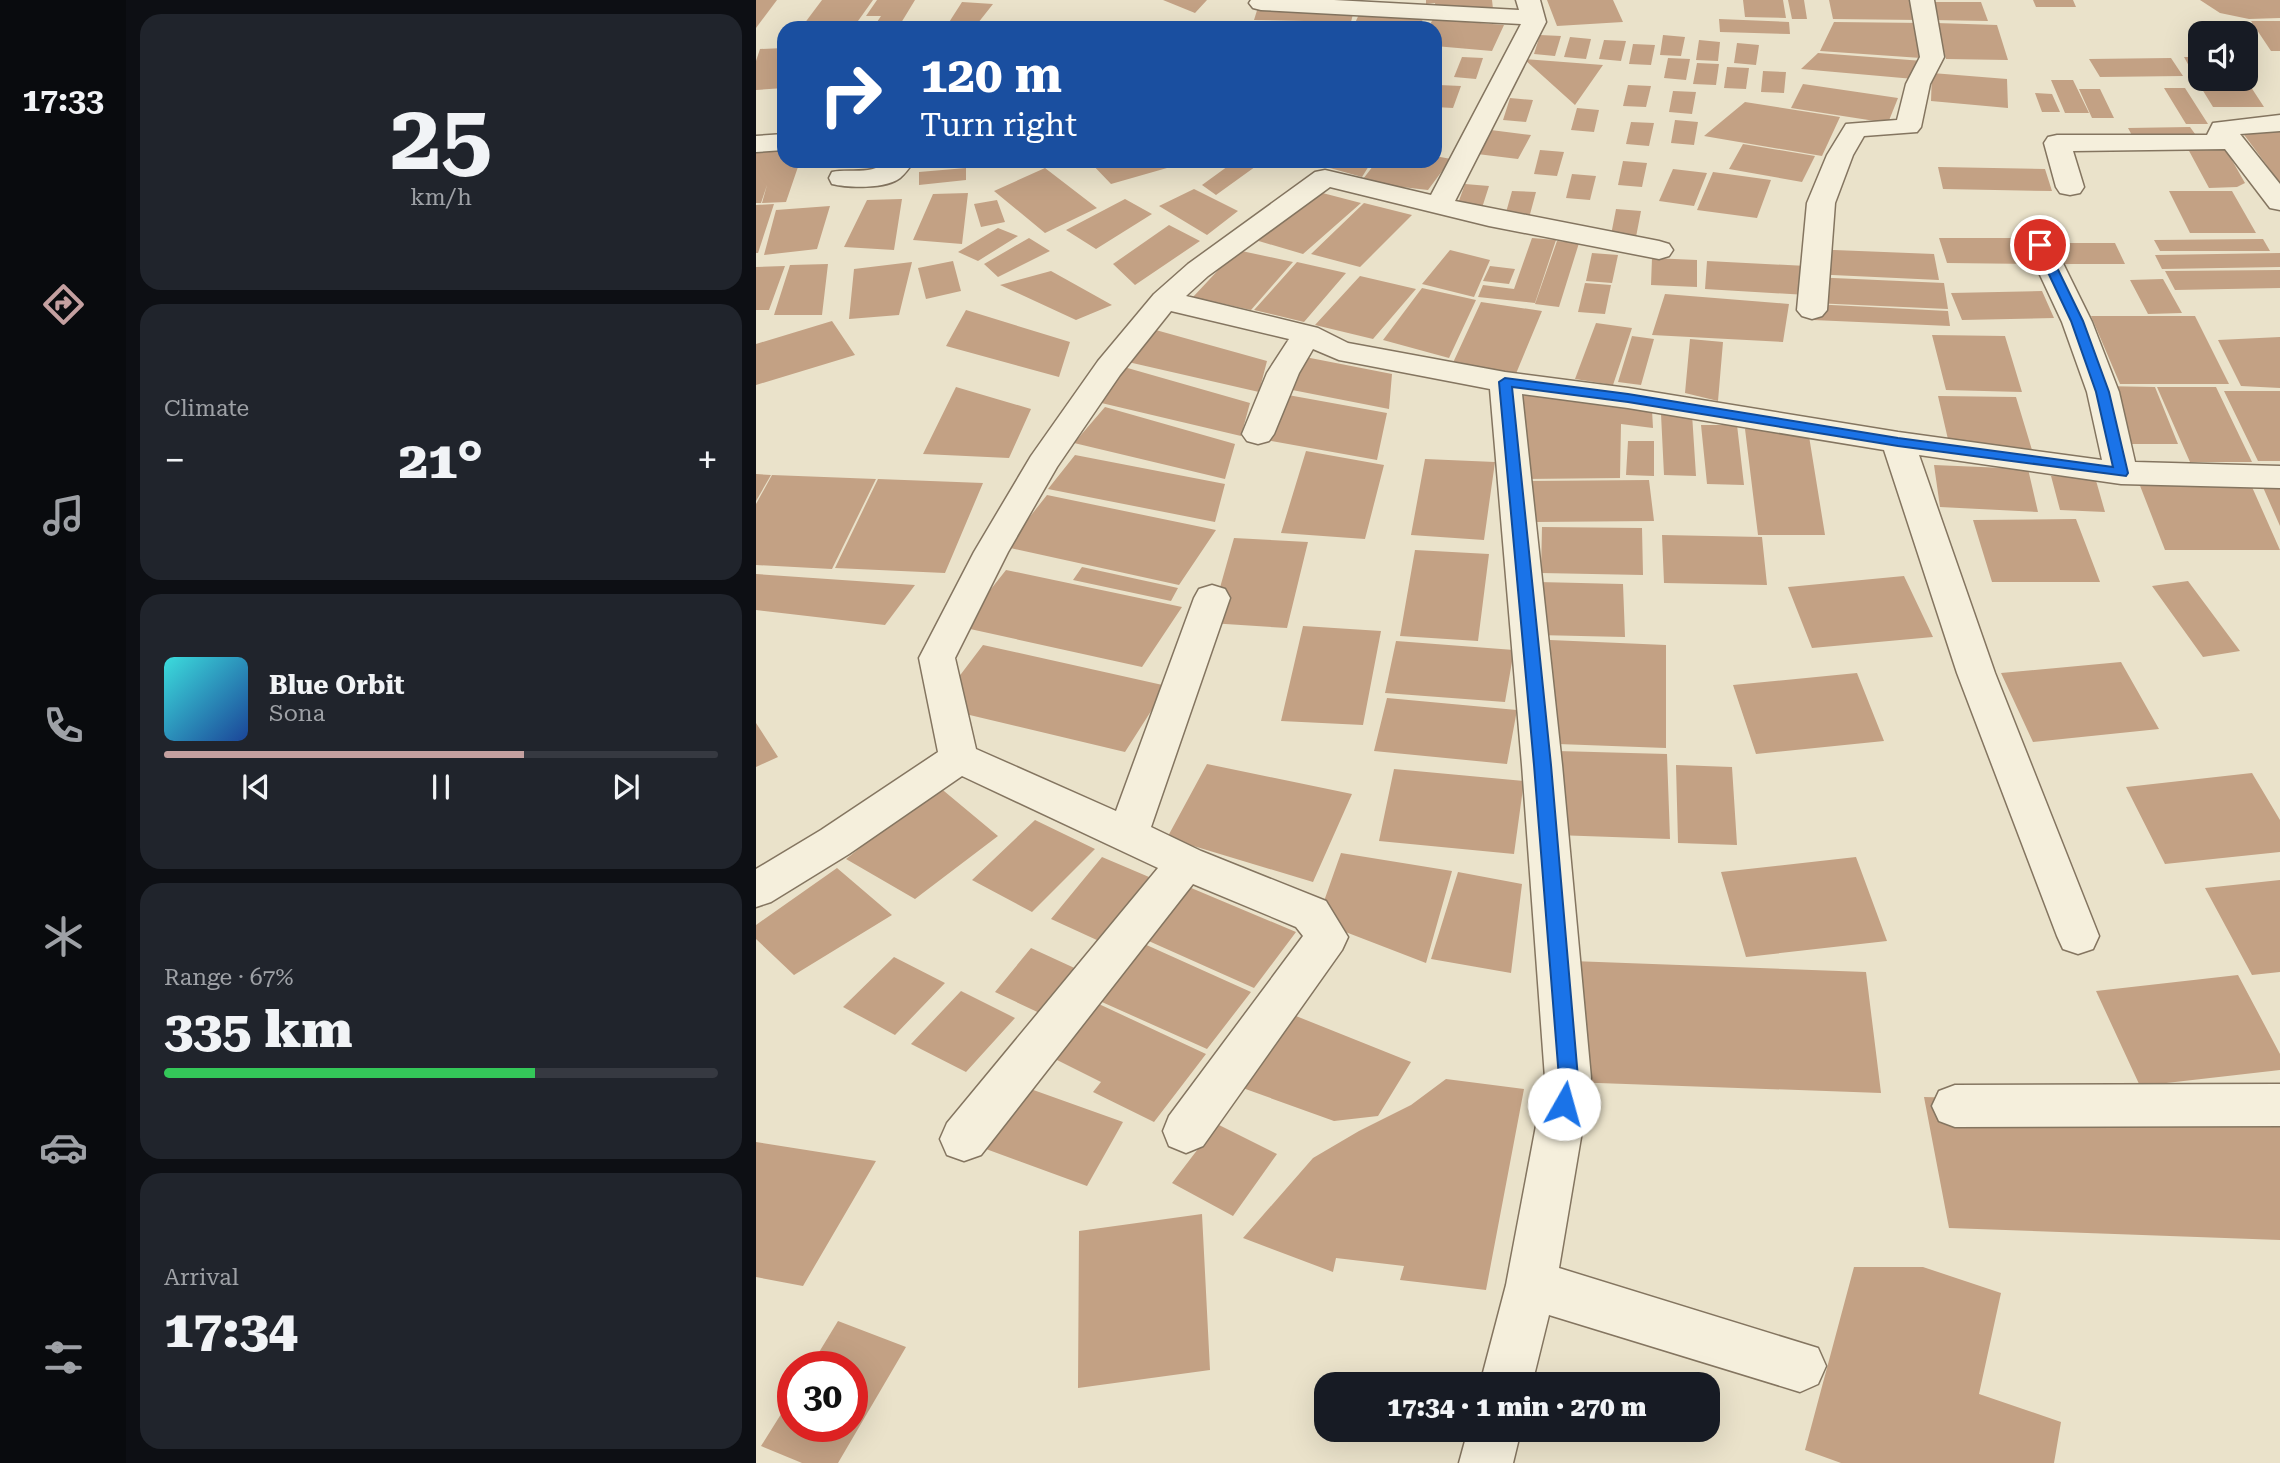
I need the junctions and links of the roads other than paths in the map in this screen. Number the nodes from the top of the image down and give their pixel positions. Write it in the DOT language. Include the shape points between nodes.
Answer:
graph roads {
  1 [pos="1922,0"];
  2 [pos="1261,3"];
  3 [pos="1531,9"];
  4 [pos="2280,123"];
  5 [pos="2222,128"];
  6 [pos="777,142"];
  7 [pos="756,144"];
  8 [pos="895,168"];
  9 [pos="842,178"];
  10 [pos="2070,187"];
  11 [pos="2280,202"];
  12 [pos="1439,205"];
  13 [pos="2040,245"];
  14 [pos="1659,250"];
  15 [pos="1164,300"];
  16 [pos="1812,310"];
  17 [pos="1307,334"];
  18 [pos="1505,382"];
  19 [pos="1258,434"];
  20 [pos="1898,442"];
  21 [pos="2121,473"];
  22 [pos="2280,477"];
  23 [pos="1212,598"];
  24 [pos="959,758"];
  25 [pos="1128,834"];
  26 [pos="1186,863"];
  27 [pos="756,890"];
  28 [pos="2078,936"];
  29 [pos="2280,1105"];
  30 [pos="1955,1106"];
  31 [pos="1186,1130"];
  32 [pos="964,1139"];
  33 [pos="1531,1285"];
  34 [pos="1800,1366"];
  35 [pos="1509,1372"];
  36 [pos="1491,1442"];
  37 [pos="1486,1463"];
  1 -- 16 [label="street" via="1933,57 1918,84 1908,127 1855,129 1840,155 1821,203"];
  2 -- 3 [label="street"];
  3 -- 12 [label="street" via="1534,22"];
  4 -- 5 [label="street"];
  5 -- 10 [label="street" via="2217,143 2057,143"];
  5 -- 11 [label="street"];
  6 -- 7 [label="street"];
  8 -- 9 [label="street" via="889,174"];
  12 -- 14 [label="street"];
  12 -- 15 [label="street" via="1325,178"];
  13 -- 21 [label="street" via="2077,321 2103,392"];
  15 -- 17 [label="street"];
  15 -- 24 [label="street" via="1109,368 1043,464 937,658"];
  17 -- 18 [label="street" via="1339,351"];
  17 -- 19 [label="street" via="1283,373"];
  18 -- 20 [label="street"];
  18 -- 33 [label="street" via="1568,1078"];
  20 -- 21 [label="street"];
  20 -- 28 [label="street" via="1976,673"];
  21 -- 22 [label="street"];
  23 -- 25 [label="street"];
  24 -- 25 [label="street"];
  24 -- 27 [label="street"];
  25 -- 26 [label="street"];
  26 -- 31 [label="street" via="1311,914 1327,937"];
  26 -- 32 [label="street"];
  29 -- 30 [label="street"];
  33 -- 34 [label="street"];
  33 -- 35 [label="street"];
  36 -- 37 [label="street"];
}
